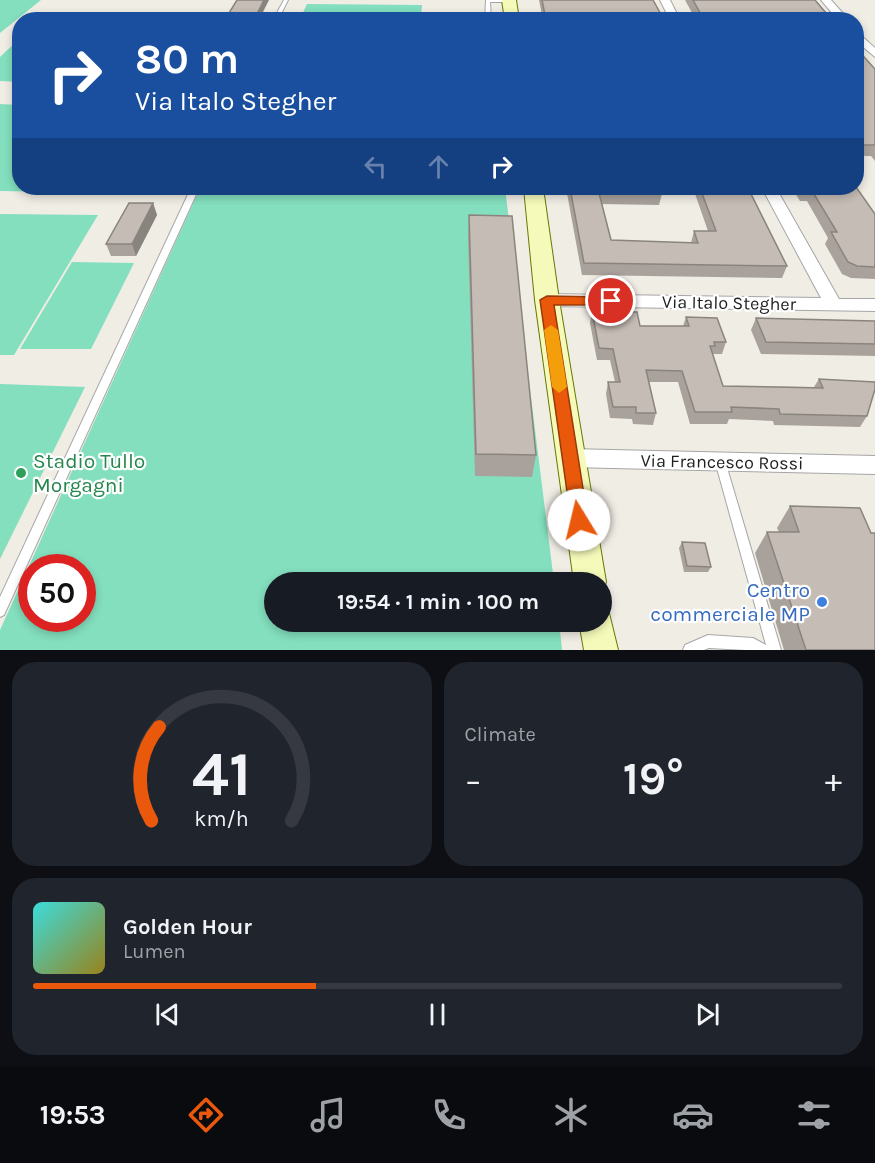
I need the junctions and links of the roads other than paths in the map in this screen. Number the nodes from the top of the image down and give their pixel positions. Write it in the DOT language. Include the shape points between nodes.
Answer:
graph roads {
  1 [pos="509,0"];
  2 [pos="826,0"];
  3 [pos="488,12"];
  4 [pos="837,12"];
  5 [pos="864,42"];
  6 [pos="875,54"];
  7 [pos="192,195"];
  8 [pos="534,195"];
  9 [pos="773,195"];
  10 [pos="547,300"];
  11 [pos="833,304"];
  12 [pos="875,305"];
  13 [pos="570,458"];
  14 [pos="720,461"];
  15 [pos="875,465"];
  16 [pos="588,572"];
  17 [pos="0,611"];
  18 [pos="598,632"];
  19 [pos="601,650"];
  20 [pos="690,650"];
  21 [pos="762,650"];
  22 [pos="774,650"];
  1 -- 3 [label="lane" via="488,1"];
  2 -- 4 [label="street"];
  5 -- 6 [label="street"];
  7 -- 17 [label="lane"];
  8 -- 10 [label="main road"];
  9 -- 11 [label="street"];
  10 -- 11 [label="street, Via Italo Stegher"];
  10 -- 13 [label="main road"];
  11 -- 12 [label="street, Via Italo Stegher"];
  13 -- 14 [label="street, Via Francesco Rossi"];
  13 -- 16 [label="main road"];
  14 -- 15 [label="street, Via Francesco Rossi"];
  14 -- 22 [label="lane"];
  18 -- 19 [label="main road"];
  20 -- 21 [label="lane" via="708,641 753,644"];
}
